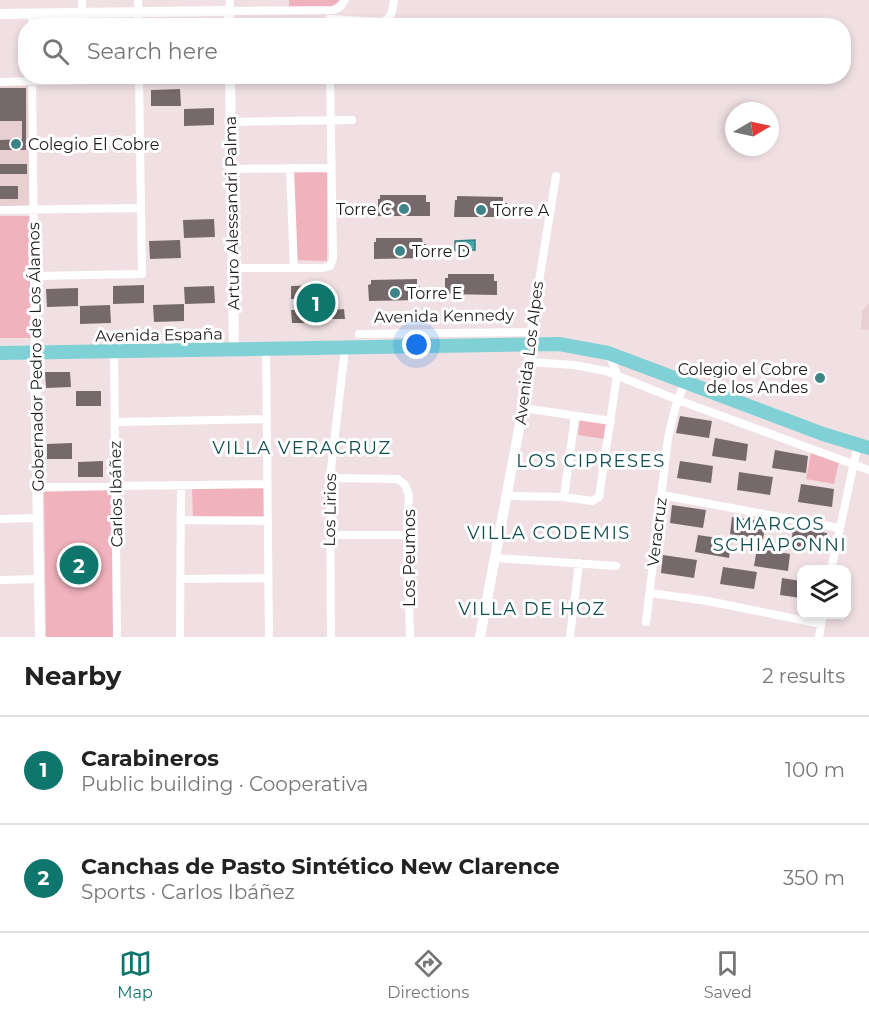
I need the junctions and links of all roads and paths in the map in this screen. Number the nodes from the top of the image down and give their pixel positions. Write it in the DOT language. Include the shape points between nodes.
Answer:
graph roads {
  1 [pos="82,0"];
  2 [pos="138,0"];
  3 [pos="286,0"];
  4 [pos="345,0"];
  5 [pos="394,0"];
  6 [pos="229,5"];
  7 [pos="286,10"];
  8 [pos="138,12"];
  9 [pos="82,13"];
  10 [pos="0,14"];
  11 [pos="32,14"];
  12 [pos="32,18"];
  13 [pos="138,18"];
  14 [pos="329,18"];
  15 [pos="390,18"];
  16 [pos="18,80"];
  17 [pos="0,82"];
  18 [pos="32,84"];
  19 [pos="139,84"];
  20 [pos="230,84"];
  21 [pos="330,84"];
  22 [pos="331,120"];
  23 [pos="352,120"];
  24 [pos="230,122"];
  25 [pos="140,140"];
  26 [pos="33,142"];
  27 [pos="290,168"];
  28 [pos="331,168"];
  29 [pos="231,169"];
  30 [pos="555,176"];
  31 [pos="141,208"];
  32 [pos="34,209"];
  33 [pos="0,210"];
  34 [pos="232,268"];
  35 [pos="294,268"];
  36 [pos="34,276"];
  37 [pos="359,334"];
  38 [pos="530,337"];
  39 [pos="431,340"];
  40 [pos="318,348"];
  41 [pos="345,348"];
  42 [pos="266,349"];
  43 [pos="234,350"];
  44 [pos="114,352"];
  45 [pos="0,353"];
  46 [pos="35,353"];
  47 [pos="608,353"];
  48 [pos="530,362"];
  49 [pos="617,375"];
  50 [pos="685,382"];
  51 [pos="678,400"];
  52 [pos="523,408"];
  53 [pos="575,416"];
  54 [pos="267,419"];
  55 [pos="611,421"];
  56 [pos="115,422"];
  57 [pos="861,452"];
  58 [pos="869,470"];
  59 [pos="330,478"];
  60 [pos="267,484"];
  61 [pos="181,485"];
  62 [pos="116,486"];
  63 [pos="37,487"];
  64 [pos="662,495"];
  65 [pos="507,496"];
  66 [pos="564,498"];
  67 [pos="38,518"];
  68 [pos="0,519"];
  69 [pos="181,520"];
  70 [pos="268,521"];
  71 [pos="839,528"];
  72 [pos="329,535"];
  73 [pos="407,535"];
  74 [pos="496,558"];
  75 [pos="579,562"];
  76 [pos="832,565"];
  77 [pos="616,566"];
  78 [pos="268,578"];
  79 [pos="39,579"];
  80 [pos="180,579"];
  81 [pos="0,580"];
  82 [pos="650,594"];
  83 [pos="797,615"];
  84 [pos="822,619"];
  85 [pos="646,622"];
  86 [pos="40,637"];
  87 [pos="117,637"];
  88 [pos="180,637"];
  89 [pos="269,637"];
  90 [pos="331,637"];
  91 [pos="410,637"];
  92 [pos="480,637"];
  93 [pos="570,637"];
  94 [pos="819,637"];
  1 -- 9 [label="street"];
  2 -- 8 [label="street"];
  3 -- 7 [label="street"];
  4 -- 14 [label="street"];
  5 -- 15 [label="street"];
  6 -- 7 [label="street"];
  6 -- 8 [label="street"];
  7 -- 14 [label="street"];
  8 -- 9 [label="street"];
  8 -- 13 [label="street"];
  9 -- 11 [label="street"];
  10 -- 11 [label="street"];
  11 -- 12 [label="street"];
  16 -- 17 [label="street"];
  18 -- 26 [label="street, Gobernador Pedro de Los Álamos"];
  19 -- 25 [label="street"];
  20 -- 24 [label="street, Arturo Alessandri Palma"];
  21 -- 22 [label="street"];
  22 -- 23 [label="street"];
  22 -- 24 [label="street"];
  22 -- 28 [label="street"];
  24 -- 29 [label="street, Arturo Alessandri Palma"];
  25 -- 26 [label="street"];
  25 -- 31 [label="street"];
  26 -- 32 [label="street, Gobernador Pedro de Los Álamos"];
  27 -- 28 [label="street"];
  27 -- 29 [label="street"];
  27 -- 35 [label="street"];
  28 -- 35 [label="street" via="333,259 330,266 323,268"];
  29 -- 34 [label="street, Arturo Alessandri Palma"];
  30 -- 38 [label="street, Avenida Los Alpes"];
  31 -- 32 [label="street"];
  31 -- 36 [label="street" via="142,274"];
  32 -- 33 [label="street"];
  32 -- 36 [label="street, Gobernador Pedro de Los Álamos"];
  34 -- 35 [label="street"];
  34 -- 43 [label="street, Arturo Alessandri Palma"];
  36 -- 46 [label="street, Gobernador Pedro de Los Álamos"];
  37 -- 39 [label="street, Avenida Kennedy"];
  38 -- 39 [label="main road, Avenida Kennedy"];
  38 -- 47 [label="main road, Avenida Kennedy"];
  38 -- 48 [label="street, Avenida Los Alpes"];
  39 -- 41 [label="main road, Avenida Kennedy"];
  40 -- 41 [label="main road, Avenida Kennedy"];
  40 -- 42 [label="main road, Avenida España"];
  41 -- 59 [label="street, Los Lirios"];
  42 -- 43 [label="main road, Avenida España"];
  42 -- 54 [label="street"];
  43 -- 44 [label="main road, Avenida España"];
  44 -- 46 [label="main road, Avenida España"];
  44 -- 56 [label="street, Carlos Ibáñez"];
  45 -- 46 [label="main road, Avenida España"];
  46 -- 63 [label="street, Gobernador Pedro de Los Álamos"];
  47 -- 49 [label="street"];
  47 -- 50 [label="main road, Avenida Kennedy"];
  48 -- 49 [label="street, Avenida Kennedy" via="580,365"];
  48 -- 52 [label="street, Avenida Los Alpes"];
  49 -- 51 [label="street, Avenida Kennedy"];
  49 -- 55 [label="street"];
  50 -- 51 [label="street, Veracruz"];
  50 -- 57 [label="main road, Avenida Kennedy"];
  51 -- 57 [label="street, Avenida Kennedy"];
  51 -- 64 [label="street, Veracruz" via="668,438"];
  52 -- 53 [label="street"];
  52 -- 65 [label="street, Avenida Los Alpes"];
  53 -- 55 [label="street"];
  53 -- 66 [label="street"];
  54 -- 56 [label="street"];
  54 -- 60 [label="street"];
  55 -- 66 [label="street" via="599,497 592,501"];
  56 -- 62 [label="street, Carlos Ibáñez"];
  57 -- 58 [label="street, Avenida Kennedy"];
  57 -- 71 [label="street"];
  59 -- 72 [label="street, Los Lirios"];
  59 -- 73 [label="street, Los Peumos" via="398,479 409,495"];
  60 -- 61 [label="street"];
  60 -- 70 [label="street"];
  61 -- 62 [label="street"];
  61 -- 69 [label="street"];
  62 -- 63 [label="street"];
  62 -- 87 [label="street, Carlos Ibáñez"];
  63 -- 67 [label="street, Gobernador Pedro de Los Álamos"];
  64 -- 71 [label="street"];
  64 -- 82 [label="street, Veracruz"];
  65 -- 66 [label="street"];
  65 -- 74 [label="street, Avenida Los Alpes"];
  67 -- 68 [label="street"];
  67 -- 79 [label="street, Gobernador Pedro de Los Álamos"];
  69 -- 70 [label="street"];
  69 -- 80 [label="street"];
  70 -- 78 [label="street"];
  71 -- 76 [label="street"];
  72 -- 73 [label="street"];
  72 -- 90 [label="street, Los Lirios"];
  73 -- 91 [label="street, Los Peumos"];
  74 -- 75 [label="street"];
  74 -- 92 [label="street, Avenida Los Alpes"];
  75 -- 77 [label="street"];
  75 -- 93 [label="street"];
  78 -- 80 [label="street"];
  78 -- 89 [label="street"];
  79 -- 81 [label="street"];
  79 -- 86 [label="street, Gobernador Pedro de Los Álamos"];
  80 -- 88 [label="street"];
  82 -- 83 [label="street"];
  82 -- 85 [label="street, Veracruz"];
  84 -- 94 [label="street"];
}
